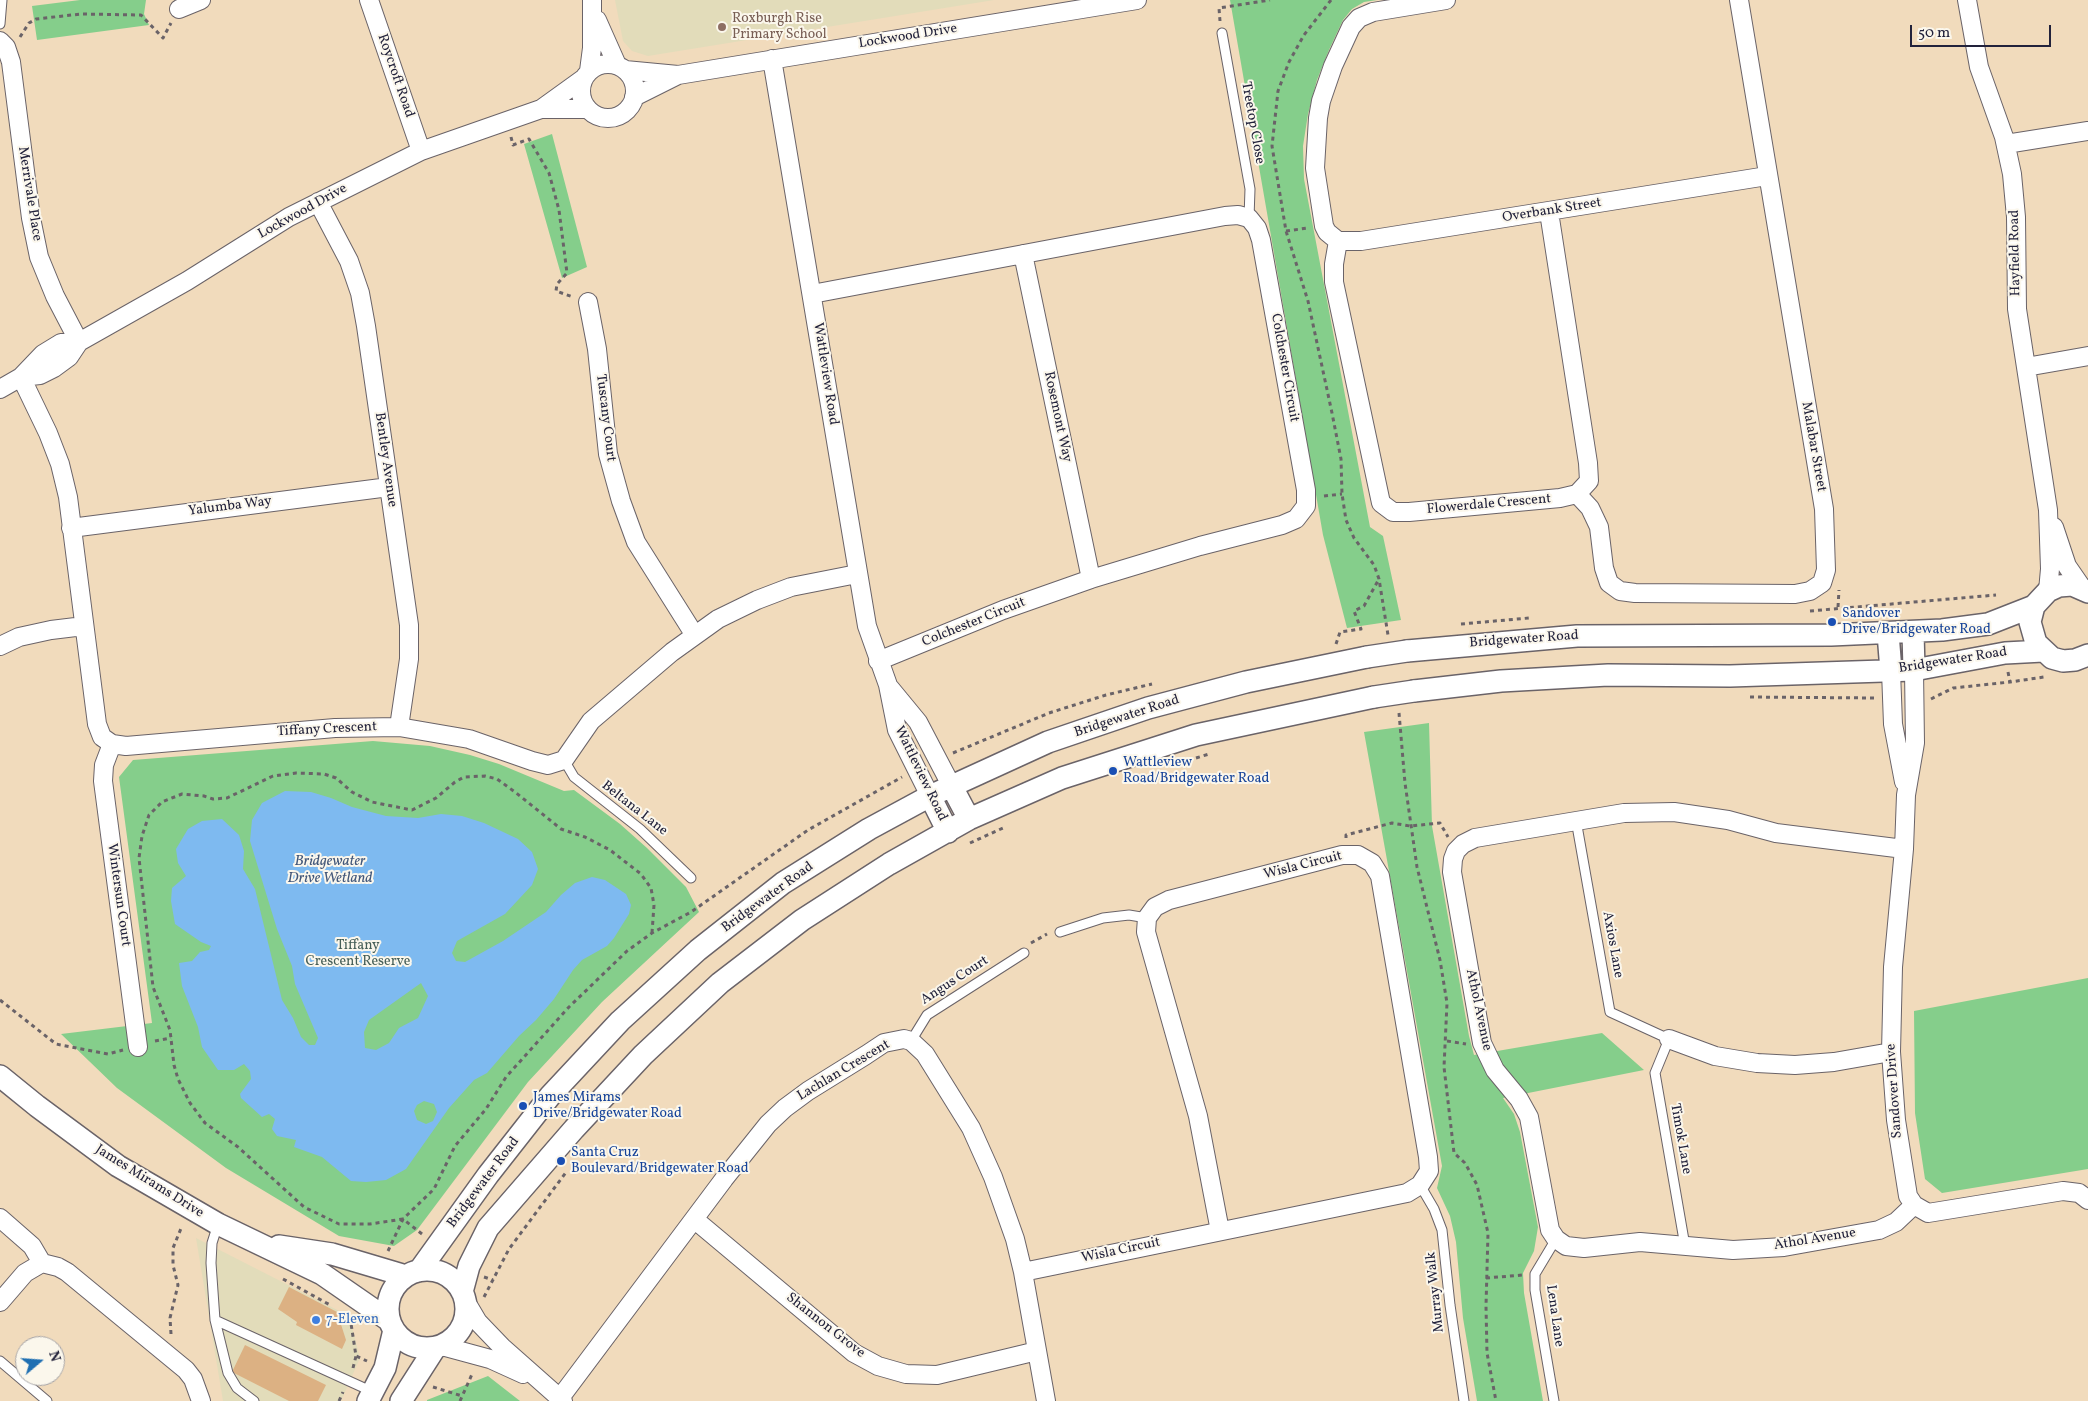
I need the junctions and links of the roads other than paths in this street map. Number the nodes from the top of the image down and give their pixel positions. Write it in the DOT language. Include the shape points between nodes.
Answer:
graph roads {
  1 [pos="2,0"];
  2 [pos="200,0"];
  3 [pos="369,0"];
  4 [pos="1137,0"];
  5 [pos="1446,0"];
  6 [pos="1738,0"];
  7 [pos="1967,0"];
  8 [pos="592,4"];
  9 [pos="179,9"];
  10 [pos="0,24"];
  11 [pos="1222,33"];
  12 [pos="3,44"];
  13 [pos="772,59"];
  14 [pos="621,67"];
  15 [pos="587,75"];
  16 [pos="678,75"];
  17 [pos="634,97"];
  18 [pos="541,109"];
  19 [pos="588,109"];
  20 [pos="2088,131"];
  21 [pos="2006,144"];
  22 [pos="421,151"];
  23 [pos="1767,176"];
  24 [pos="318,202"];
  25 [pos="1548,212"];
  26 [pos="1249,218"];
  27 [pos="1338,241"];
  28 [pos="1023,254"];
  29 [pos="812,294"];
  30 [pos="588,302"];
  31 [pos="79,342"];
  32 [pos="2088,356"];
  33 [pos="2026,367"];
  34 [pos="21,377"];
  35 [pos="0,389"];
  36 [pos="389,487"];
  37 [pos="1577,494"];
  38 [pos="2048,510"];
  39 [pos="72,528"];
  40 [pos="857,574"];
  41 [pos="1091,579"];
  42 [pos="2086,590"];
  43 [pos="2041,599"];
  44 [pos="84,626"];
  45 [pos="1912,632"];
  46 [pos="1888,633"];
  47 [pos="694,634"];
  48 [pos="0,646"];
  49 [pos="2043,651"];
  50 [pos="2088,655"];
  51 [pos="878,661"];
  52 [pos="1914,670"];
  53 [pos="1891,671"];
  54 [pos="888,685"];
  55 [pos="399,727"];
  56 [pos="112,744"];
  57 [pos="564,760"];
  58 [pos="951,785"];
  59 [pos="1906,795"];
  60 [pos="930,796"];
  61 [pos="969,819"];
  62 [pos="1576,820"];
  63 [pos="948,832"];
  64 [pos="1904,849"];
  65 [pos="691,878"];
  66 [pos="1147,918"];
  67 [pos="1060,932"];
  68 [pos="1024,953"];
  69 [pos="1668,1039"];
  70 [pos="911,1041"];
  71 [pos="138,1047"];
  72 [pos="1891,1052"];
  73 [pos="0,1076"];
  74 [pos="1420,1186"];
  75 [pos="2088,1200"];
  76 [pos="1914,1205"];
  77 [pos="0,1218"];
  78 [pos="694,1219"];
  79 [pos="218,1224"];
  80 [pos="1220,1231"];
  81 [pos="1556,1239"];
  82 [pos="257,1242"];
  83 [pos="1686,1246"];
  84 [pos="42,1263"];
  85 [pos="1023,1272"];
  86 [pos="412,1274"];
  87 [pos="470,1297"];
  88 [pos="0,1302"];
  89 [pos="215,1320"];
  90 [pos="392,1325"];
  91 [pos="439,1347"];
  92 [pos="1037,1351"];
  93 [pos="0,1361"];
  94 [pos="537,1380"];
  95 [pos="370,1396"];
  96 [pos="561,1400"];
  97 [pos="47,1401"];
  98 [pos="201,1401"];
  99 [pos="254,1401"];
  100 [pos="401,1401"];
  101 [pos="1046,1401"];
  102 [pos="1464,1401"];
  103 [pos="1554,1401"];
  1 -- 10 [label="lane"];
  2 -- 9 [label="street"];
  3 -- 22 [label="street, Roycroft Road"];
  4 -- 13 [label="street, Lockwood Drive"];
  5 -- 27 [label="street" via="1364,15 1351,27 1333,66 1321,101 1315,168 1324,226"];
  6 -- 23 [label="street, Malabar Street"];
  7 -- 21 [label="street, Hayfield Road" via="1979,67"];
  8 -- 14 [label="street" via="606,44"];
  8 -- 15 [label="street" via="592,48"];
  11 -- 26 [label="lane, Treetop Close" via="1250,189"];
  12 -- 31 [label="street, Merrivale Place" via="11,62 39,257"];
  13 -- 16 [label="street, Lockwood Drive"];
  13 -- 29 [label="street, Wattleview Road"];
  14 -- 15 [label="street" via="602,64"];
  14 -- 16 [label="street, Lockwood Drive"];
  14 -- 17 [label="street" via="634,82"];
  15 -- 18 [label="street, Lockwood Drive"];
  15 -- 19 [label="street" via="581,94"];
  16 -- 17 [label="street, Lockwood Drive"];
  17 -- 19 [label="street" via="626,111 611,118"];
  18 -- 19 [label="street, Lockwood Drive"];
  18 -- 22 [label="street, Lockwood Drive"];
  20 -- 21 [label="street"];
  21 -- 33 [label="street, Hayfield Road" via="2016,217 2017,309"];
  22 -- 24 [label="street, Lockwood Drive"];
  23 -- 25 [label="street, Overbank Street"];
  23 -- 37 [label="street, Malabar Street" via="1824,509 1827,565 1822,583 1810,591 1795,594 1620,591 1609,583 1599,527 1590,508"];
  24 -- 31 [label="street, Lockwood Drive"];
  24 -- 36 [label="street, Bentley Avenue" via="349,261 360,293"];
  25 -- 27 [label="street, Overbank Street" via="1361,241"];
  25 -- 37 [label="street" via="1588,463 1589,481"];
  26 -- 28 [label="street" via="1225,216"];
  26 -- 41 [label="street, Colchester Circuit" via="1261,240 1306,490 1306,506 1296,519 1282,525"];
  27 -- 37 [label="street, Flowerdale Crescent" via="1334,282 1381,503 1394,512 1409,512"];
  28 -- 29 [label="street"];
  28 -- 41 [label="street, Rosemont Way"];
  29 -- 40 [label="street, Wattleview Road"];
  30 -- 47 [label="street, Tuscany Court" via="597,349 608,454 621,501 636,542"];
  31 -- 34 [label="street, Lockwood Drive" via="70,357 54,368 40,375"];
  32 -- 33 [label="street"];
  33 -- 38 [label="street, Hayfield Road"];
  34 -- 35 [label="street, Lockwood Drive"];
  34 -- 39 [label="street" via="60,464"];
  36 -- 39 [label="street, Yalumba Way"];
  36 -- 55 [label="street, Bentley Avenue" via="410,625 410,660"];
  38 -- 42 [label="street, Hayfield Road" via="2067,566"];
  38 -- 43 [label="street, Hayfield Road" via="2050,569"];
  39 -- 44 [label="street"];
  40 -- 47 [label="street" via="792,587 718,619"];
  40 -- 51 [label="street, Wattleview Road"];
  41 -- 51 [label="street, Colchester Circuit" via="1003,610"];
  42 -- 43 [label="street, Bridgewater Road" via="2072,585 2059,586"];
  43 -- 45 [label="street, Bridgewater Road" via="2011,617 1981,625"];
  43 -- 49 [label="street" via="2030,622 2031,633"];
  44 -- 48 [label="street" via="19,637"];
  44 -- 56 [label="street" via="97,724 102,737"];
  45 -- 46 [label="street, Bridgewater Road"];
  45 -- 52 [label="street, Sandover Drive"];
  46 -- 53 [label="street, Sandover Drive"];
  46 -- 58 [label="street, Bridgewater Road, bridge" via="1577,636 1367,657 1246,682 1148,708 1048,742"];
  47 -- 57 [label="street" via="591,722"];
  49 -- 50 [label="street" via="2063,661"];
  49 -- 52 [label="street, Bridgewater Road" via="2006,653"];
  51 -- 54 [label="street, Wattleview Road"];
  52 -- 53 [label="street, Bridgewater Road"];
  52 -- 59 [label="street, Sandover Drive" via="1915,743"];
  53 -- 59 [label="street, Sandover Drive" via="1893,724"];
  53 -- 61 [label="street, Bridgewater Road, bridge" via="1730,676 1608,675 1502,682 1374,696 1261,719 1147,749 1062,778"];
  54 -- 58 [label="street, Wattleview Road" via="918,722"];
  54 -- 60 [label="street, Wattleview Road" via="897,730"];
  55 -- 56 [label="street, Tiffany Crescent" via="335,728 126,746"];
  55 -- 57 [label="street, Tiffany Crescent" via="469,738 532,761 548,764"];
  56 -- 71 [label="street, Wintersun Court" via="104,765 103,781"];
  57 -- 65 [label="lane, Beltana Lane" via="574,777 640,828"];
  58 -- 60 [label="street, Bridgewater Road"];
  58 -- 61 [label="street, Wattleview Road"];
  59 -- 64 [label="street, Sandover Drive"];
  60 -- 63 [label="street, Wattleview Road"];
  60 -- 86 [label="street, Bridgewater Road" via="869,829 783,883 698,950 628,1014 550,1096"];
  61 -- 63 [label="street, Bridgewater Road"];
  62 -- 64 [label="street" via="1624,813 1674,812 1728,820 1776,833"];
  62 -- 69 [label="lane, Axios Lane" via="1610,1012"];
  62 -- 81 [label="street, Athol Avenue" via="1475,838 1456,851 1452,872 1482,1043 1495,1070 1519,1099 1528,1117 1547,1218"];
  63 -- 87 [label="street, Bridgewater Road" via="889,864 802,920 720,983 643,1055 488,1228 468,1266"];
  64 -- 72 [label="street, Sandover Drive" via="1893,967"];
  66 -- 67 [label="lane" via="1129,915 1103,918"];
  66 -- 74 [label="street, Wisla Circuit" via="1155,907 1169,900 1342,856 1358,855 1372,863 1380,876 1428,1157 1430,1171"];
  66 -- 80 [label="street" via="1146,932 1198,1116"];
  68 -- 70 [label="lane, Angus Court" via="927,1015"];
  69 -- 72 [label="street" via="1715,1056 1757,1063 1834,1062"];
  69 -- 83 [label="lane, Timok Lane" via="1655,1073"];
  70 -- 78 [label="street, Lachlan Crescent" via="884,1043 785,1108 748,1147"];
  70 -- 85 [label="street, Lachlan Crescent" via="925,1054 982,1150 1006,1210"];
  72 -- 76 [label="street, Sandover Drive" via="1905,1183"];
  73 -- 79 [label="street, James Mirams Drive" via="118,1166"];
  74 -- 80 [label="street, Wisla Circuit" via="1407,1193"];
  74 -- 102 [label="lane, Murray Walk" via="1434,1208 1442,1230"];
  75 -- 76 [label="street" via="2078,1192 2063,1191 1942,1212 1928,1213"];
  76 -- 83 [label="street, Athol Avenue" via="1896,1222 1869,1232 1784,1247 1734,1250"];
  77 -- 84 [label="street" via="32,1246"];
  78 -- 92 [label="street, Shannon Grove" via="854,1353 878,1366 906,1374 937,1375"];
  78 -- 96 [label="street, Lachlan Crescent"];
  79 -- 82 [label="street, James Mirams Drive"];
  79 -- 89 [label="lane" via="212,1243 211,1263"];
  80 -- 85 [label="street, Wisla Circuit"];
  81 -- 83 [label="street, Athol Avenue" via="1574,1248 1640,1242"];
  81 -- 103 [label="lane, Lena Lane" via="1535,1274"];
  82 -- 86 [label="street, James Mirams Drive" via="332,1254"];
  82 -- 90 [label="street, James Mirams Drive" via="322,1274"];
  84 -- 88 [label="street" via="25,1273"];
  84 -- 98 [label="street" via="67,1272 175,1362 194,1379"];
  85 -- 92 [label="street, Lachlan Crescent"];
  86 -- 87 [label="street" via="432,1270 444,1274"];
  86 -- 90 [label="street" via="396,1285 390,1296 388,1308"];
  87 -- 91 [label="street" via="463,1327 454,1338"];
  87 -- 94 [label="street" via="478,1322"];
  89 -- 95 [label="lane"];
  89 -- 99 [label="lane" via="228,1373 237,1388"];
  90 -- 91 [label="street" via="412,1346"];
  90 -- 95 [label="street" via="390,1351"];
  91 -- 94 [label="street" via="490,1359"];
  91 -- 100 [label="street"];
  92 -- 101 [label="street, Lachlan Crescent"];
  93 -- 97 [label="lane"];
  94 -- 96 [label="street"];
}
